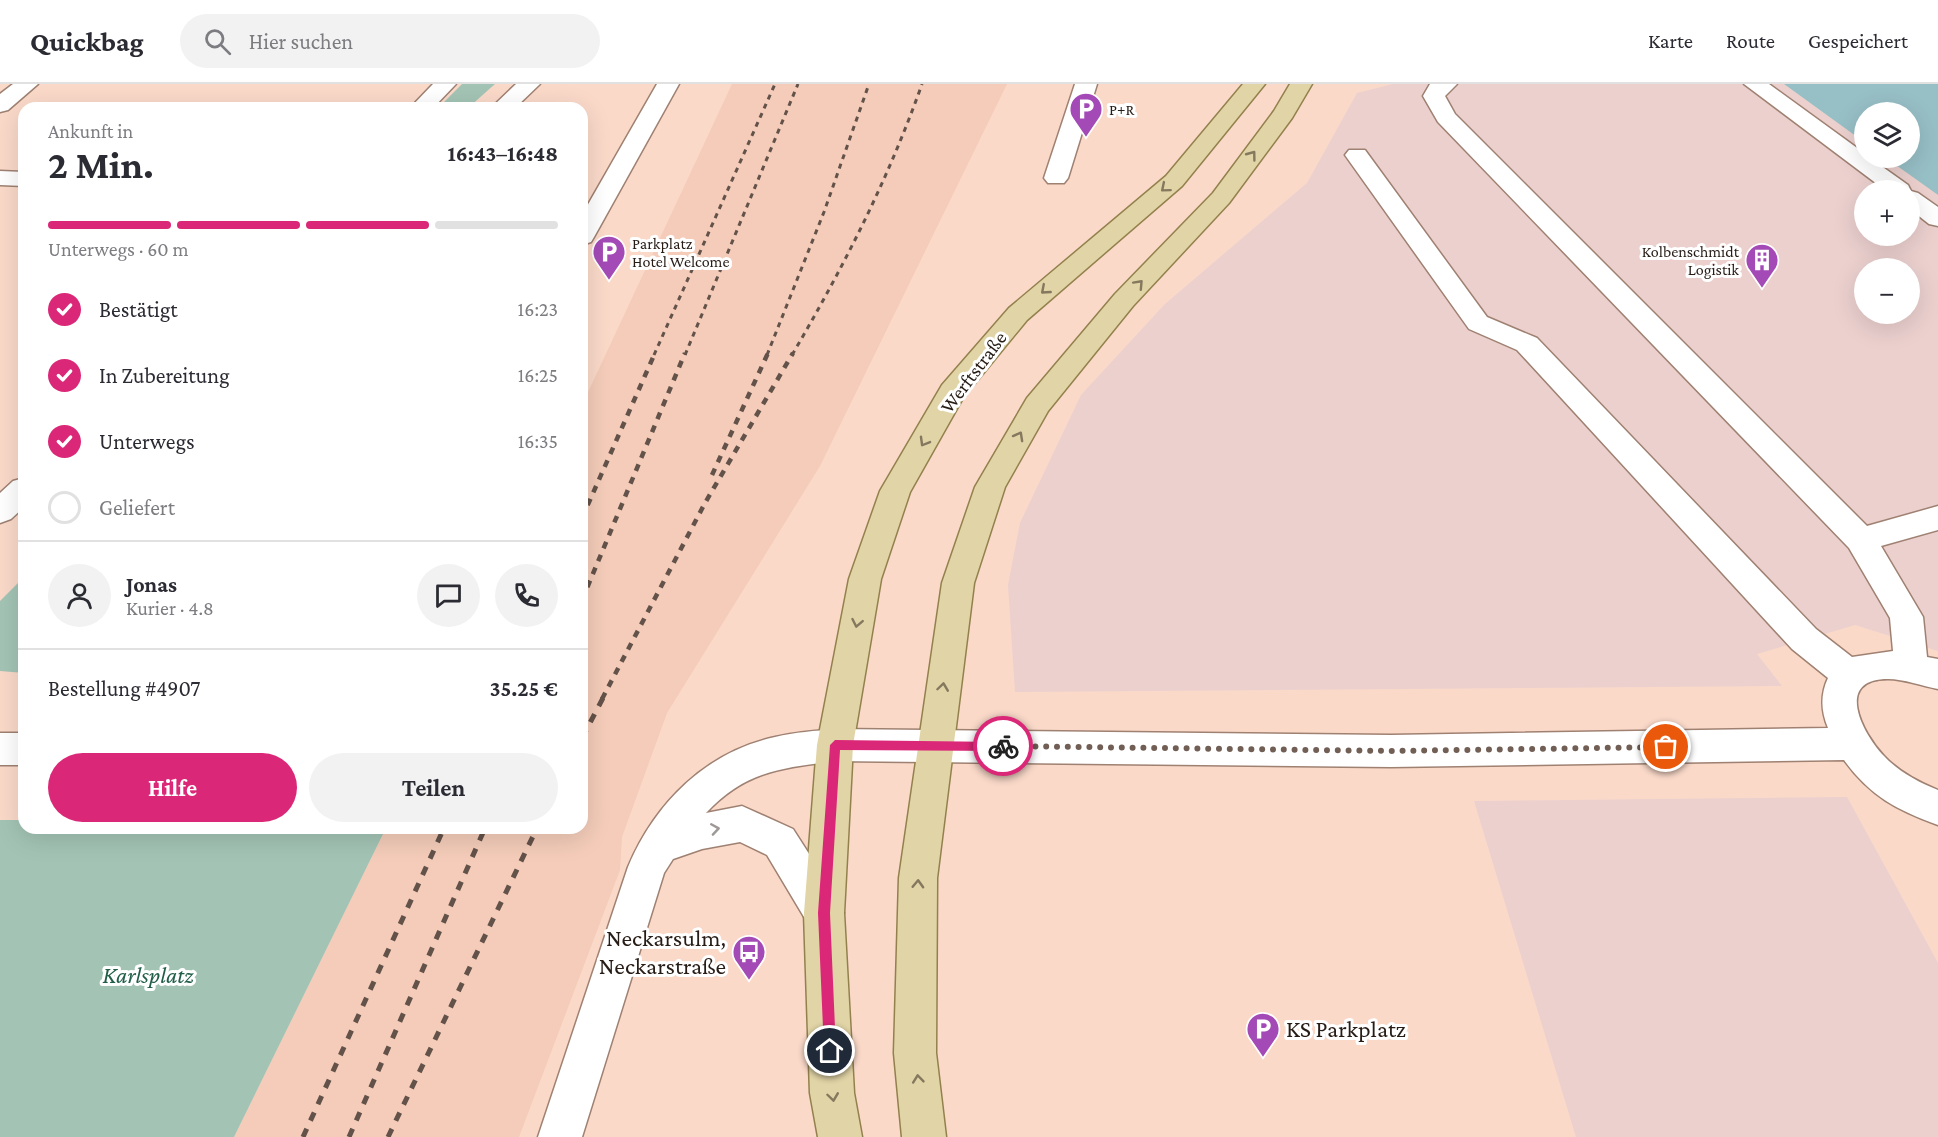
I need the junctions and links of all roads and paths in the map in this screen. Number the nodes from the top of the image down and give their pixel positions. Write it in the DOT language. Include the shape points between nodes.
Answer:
graph roads {
  1 [pos="27,84"];
  2 [pos="445,84"];
  3 [pos="529,84"];
  4 [pos="668,84"];
  5 [pos="1086,84"];
  6 [pos="1254,84"];
  7 [pos="1300,84"];
  8 [pos="1446,84"];
  9 [pos="1755,84"];
  10 [pos="427,102"];
  11 [pos="509,102"];
  12 [pos="0,105"];
  13 [pos="1357,155"];
  14 [pos="0,178"];
  15 [pos="1056,178"];
  16 [pos="18,179"];
  17 [pos="1886,180"];
  18 [pos="1920,206"];
  19 [pos="1938,219"];
  20 [pos="588,226"];
  21 [pos="18,494"];
  22 [pos="0,511"];
  23 [pos="1938,518"];
  24 [pos="1860,539"];
  25 [pos="1924,670"];
  26 [pos="1850,675"];
  27 [pos="1850,744"];
  28 [pos="835,745"];
  29 [pos="935,745"];
  30 [pos="0,749"];
  31 [pos="18,749"];
  32 [pos="1938,807"];
  33 [pos="659,845"];
  34 [pos="824,913"];
  35 [pos="560,1137"];
  36 [pos="840,1137"];
  37 [pos="924,1137"];
  1 -- 12 [label="street"];
  2 -- 10 [label="street"];
  3 -- 11 [label="street"];
  4 -- 20 [label="street"];
  5 -- 15 [label="street"];
  6 -- 28 [label="main road, Werftstraße, one-way" via="1174,181 1018,314 952,392 895,491 872,558"];
  29 -- 7 [label="main road, one-way" via="958,583 996,477 1036,405 1124,300 1221,198 1284,113"];
  8 -- 24 [label="street" via="1440,85 1434,96 1446,117"];
  9 -- 17 [label="street"];
  13 -- 26 [label="street" via="1478,323 1527,344 1804,639"];
  14 -- 16 [label="street"];
  18 -- 19 [label="street"];
  21 -- 22 [label="street"];
  23 -- 25 [label="street" via="1861,540 1906,617"];
  25 -- 26 [label="street" via="1886,663 1865,666"];
  26 -- 27 [label="street" via="1838,693 1838,717"];
  27 -- 29 [label="street" via="1391,751"];
  27 -- 32 [label="street" via="1871,768 1900,791"];
  28 -- 29 [label="street"];
  28 -- 33 [label="street" via="767,755 718,777 687,804"];
  28 -- 34 [label="main road, Werftstraße"];
  37 -- 29 [label="main road, one-way" via="915,1053 918,878"];
  30 -- 31 [label="street"];
  33 -- 34 [label="street, one-way" via="702,831 742,824 780,842"];
  33 -- 35 [label="street" via="647,867"];
  34 -- 36 [label="main road, Werftstraße, one-way" via="832,1093"];
}
